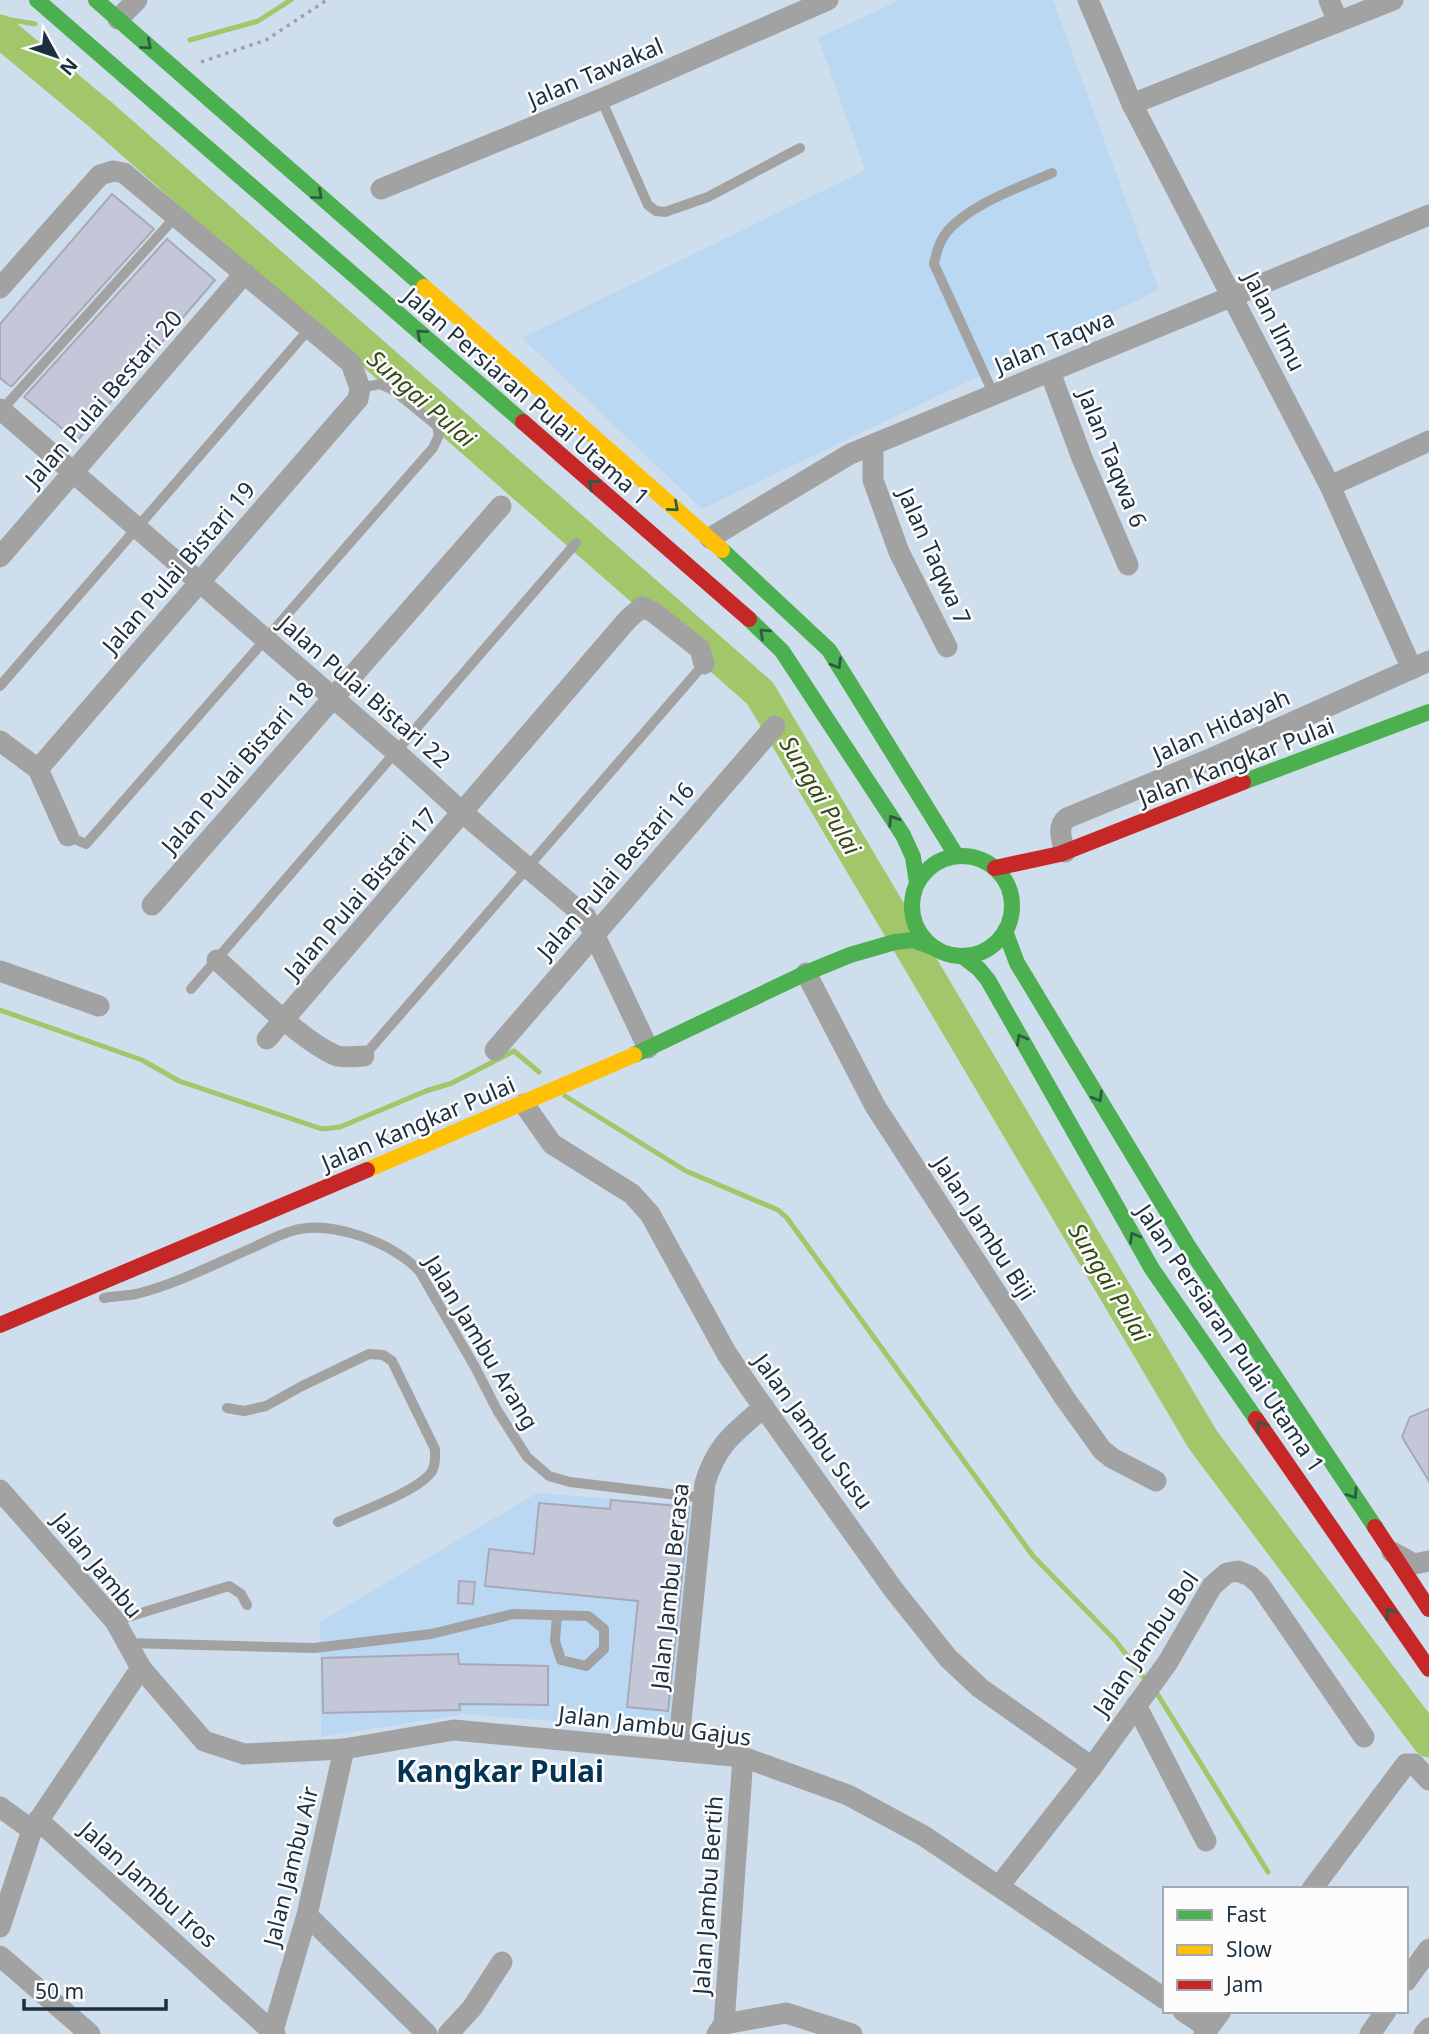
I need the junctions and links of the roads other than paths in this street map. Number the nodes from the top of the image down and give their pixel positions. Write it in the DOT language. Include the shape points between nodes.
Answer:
graph roads {
  1 [pos="37,0"];
  2 [pos="96,0"];
  3 [pos="137,0"];
  4 [pos="828,0"];
  5 [pos="1088,0"];
  6 [pos="1329,0"];
  7 [pos="1393,0"];
  8 [pos="118,19"];
  9 [pos="1338,22"];
  10 [pos="601,99"];
  11 [pos="1132,104"];
  12 [pos="800,148"];
  13 [pos="1052,173"];
  14 [pos="381,189"];
  15 [pos="177,215"];
  16 [pos="1429,215"];
  17 [pos="246,273"];
  18 [pos="0,288"];
  19 [pos="1232,295"];
  20 [pos="310,328"];
  21 [pos="1050,372"];
  22 [pos="359,393"];
  23 [pos="994,395"];
  24 [pos="1,410"];
  25 [pos="1429,441"];
  26 [pos="873,445"];
  27 [pos="72,472"];
  28 [pos="1330,486"];
  29 [pos="501,506"];
  30 [pos="136,527"];
  31 [pos="710,538"];
  32 [pos="576,543"];
  33 [pos="0,557"];
  34 [pos="1128,565"];
  35 [pos="199,581"];
  36 [pos="267,640"];
  37 [pos="947,647"];
  38 [pos="704,664"];
  39 [pos="1421,665"];
  40 [pos="0,686"];
  41 [pos="332,697"];
  42 [pos="1429,712"];
  43 [pos="775,726"];
  44 [pos="0,741"];
  45 [pos="397,753"];
  46 [pos="1210,759"];
  47 [pos="38,769"];
  48 [pos="1225,789"];
  49 [pos="463,813"];
  50 [pos="68,836"];
  51 [pos="1063,853"];
  52 [pos="956,855"];
  53 [pos="528,867"];
  54 [pos="995,868"];
  55 [pos="1044,872"];
  56 [pos="1028,889"];
  57 [pos="915,890"];
  58 [pos="152,905"];
  59 [pos="1012,906"];
  60 [pos="899,914"];
  61 [pos="1005,931"];
  62 [pos="876,933"];
  63 [pos="594,934"];
  64 [pos="935,948"];
  65 [pos="850,956"];
  66 [pos="962,956"];
  67 [pos="217,960"];
  68 [pos="0,971"];
  69 [pos="806,973"];
  70 [pos="191,989"];
  71 [pos="99,1006"];
  72 [pos="286,1019"];
  73 [pos="267,1040"];
  74 [pos="648,1048"];
  75 [pos="495,1050"];
  76 [pos="364,1056"];
  77 [pos="524,1104"];
  78 [pos="104,1297"];
  79 [pos="0,1325"];
  80 [pos="764,1407"];
  81 [pos="227,1408"];
  82 [pos="1156,1481"];
  83 [pos="0,1490"];
  84 [pos="703,1498"];
  85 [pos="338,1522"];
  86 [pos="1390,1550"];
  87 [pos="1429,1561"];
  88 [pos="247,1605"];
  89 [pos="1429,1609"];
  90 [pos="557,1615"];
  91 [pos="115,1621"];
  92 [pos="127,1643"];
  93 [pos="141,1668"];
  94 [pos="1429,1669"];
  95 [pos="1136,1706"];
  96 [pos="1364,1737"];
  97 [pos="204,1741"];
  98 [pos="344,1749"];
  99 [pos="678,1751"];
  100 [pos="743,1758"];
  101 [pos="1092,1767"];
  102 [pos="1429,1780"];
  103 [pos="0,1807"];
  104 [pos="35,1825"];
  105 [pos="1206,1841"];
  106 [pos="999,1886"];
  107 [pos="1314,1887"];
  108 [pos="307,1915"];
  109 [pos="0,1927"];
  110 [pos="1429,1950"];
  111 [pos="0,1956"];
  112 [pos="502,1962"];
  113 [pos="1408,1979"];
  114 [pos="1163,1998"];
  115 [pos="1187,2013"];
  116 [pos="1384,2013"];
  117 [pos="1211,2025"];
  118 [pos="1429,2028"];
  119 [pos="721,2029"];
  120 [pos="90,2034"];
  121 [pos="273,2034"];
  122 [pos="427,2034"];
  123 [pos="448,2034"];
  124 [pos="852,2034"];
  125 [pos="1370,2034"];
  126 [pos="1424,2034"];
  57 -- 1 [label="main road, Jalan Persiaran Pulai Utama 1, one-way" via="913,857 903,835 772,639"];
  2 -- 8 [label="main road, Jalan Persiaran Pulai Utama 1"];
  3 -- 8 [label="street"];
  4 -- 10 [label="street, Jalan Tawakal"];
  5 -- 11 [label="street, Jalan Ilmu"];
  6 -- 9 [label="street"];
  7 -- 9 [label="street"];
  8 -- 31 [label="main road, Jalan Persiaran Pulai Utama 1, one-way"];
  9 -- 11 [label="street"];
  10 -- 12 [label="lane" via="648,205 656,211 708,197"];
  10 -- 14 [label="street, Jalan Tawakal"];
  11 -- 19 [label="street, Jalan Ilmu"];
  13 -- 23 [label="lane" via="968,213 945,233 937,248 934,264"];
  15 -- 17 [label="street"];
  15 -- 18 [label="street" via="124,173 100,175"];
  15 -- 24 [label="lane"];
  16 -- 19 [label="street, Jalan Taqwa"];
  17 -- 20 [label="street"];
  17 -- 27 [label="street, Jalan Pulai Bestari 20"];
  19 -- 21 [label="street, Jalan Taqwa"];
  19 -- 28 [label="street, Jalan Ilmu"];
  20 -- 22 [label="street" via="351,363"];
  20 -- 30 [label="lane"];
  21 -- 23 [label="street, Jalan Taqwa"];
  21 -- 34 [label="street, Jalan Taqwa 6"];
  22 -- 35 [label="street, Jalan Pulai Bistari 19"];
  22 -- 36 [label="lane" via="380,384 393,390 438,426 439,435 433,448"];
  23 -- 26 [label="street, Jalan Taqwa"];
  24 -- 27 [label="street, Jalan Pulai Bistari 22"];
  25 -- 28 [label="street"];
  26 -- 31 [label="street, Jalan Taqwa" via="850,454"];
  26 -- 37 [label="street, Jalan Taqwa 7" via="873,481 899,552"];
  27 -- 30 [label="street, Jalan Pulai Bistari 22"];
  27 -- 33 [label="street, Jalan Pulai Bestari 20"];
  28 -- 39 [label="street, Jalan Ilmu"];
  29 -- 41 [label="street, Jalan Pulai Bistari 18"];
  30 -- 35 [label="street, Jalan Pulai Bistari 22"];
  30 -- 40 [label="lane"];
  31 -- 52 [label="main road, Jalan Persiaran Pulai Utama 1, one-way" via="829,650"];
  32 -- 45 [label="lane"];
  35 -- 36 [label="street, Jalan Pulai Bistari 22"];
  35 -- 47 [label="street, Jalan Pulai Bistari 19"];
  36 -- 41 [label="street, Jalan Pulai Bistari 22"];
  36 -- 50 [label="lane" via="86,844"];
  38 -- 49 [label="street, Jalan Pulai Bistari 17" via="700,649 642,607"];
  38 -- 53 [label="lane"];
  39 -- 46 [label="street, Jalan Hidayah"];
  41 -- 45 [label="street, Jalan Pulai Bistari 22"];
  41 -- 58 [label="street, Jalan Pulai Bistari 18"];
  42 -- 48 [label="main road, Jalan Kangkar Pulai"];
  43 -- 63 [label="street, Jalan Pulai Bestari 16"];
  44 -- 47 [label="street"];
  45 -- 49 [label="street, Jalan Pulai Bistari 22"];
  45 -- 67 [label="lane"];
  46 -- 48 [label="street"];
  46 -- 51 [label="street, Jalan Hidayah" via="1067,818 1060,830"];
  47 -- 50 [label="street"];
  48 -- 51 [label="main road, Jalan Kangkar Pulai"];
  49 -- 53 [label="street, Jalan Pulai Bistari 22"];
  49 -- 72 [label="street, Jalan Pulai Bistari 17"];
  51 -- 54 [label="main road, Jalan Kangkar Pulai"];
  51 -- 55 [label="main road, Jalan Kangkar Pulai"];
  52 -- 54 [label="main road" via="984,860"];
  52 -- 57 [label="main road" via="927,869"];
  53 -- 63 [label="street, Jalan Pulai Bistari 22" via="586,917"];
  53 -- 76 [label="lane"];
  54 -- 59 [label="main road" via="1007,883"];
  56 -- 59 [label="main road"];
  57 -- 60 [label="main road"];
  57 -- 64 [label="main road" via="912,912 916,926"];
  59 -- 61 [label="main road"];
  61 -- 66 [label="main road" via="987,949"];
  61 -- 86 [label="main road, Jalan Persiaran Pulai Utama 1, one-way" via="1017,963 1188,1245"];
  62 -- 65 [label="main road, Jalan Kangkar Pulai"];
  63 -- 74 [label="street, Jalan Pulai Bistari 22"];
  63 -- 75 [label="street, Jalan Pulai Bestari 16"];
  64 -- 65 [label="main road, Jalan Kangkar Pulai" via="913,940"];
  64 -- 66 [label="main road"];
  65 -- 69 [label="main road, Jalan Kangkar Pulai"];
  94 -- 66 [label="main road, Jalan Persiaran Pulai Utama 1, one-way" via="1152,1269 988,980"];
  67 -- 70 [label="lane"];
  67 -- 72 [label="street"];
  68 -- 71 [label="street"];
  69 -- 74 [label="main road, Jalan Kangkar Pulai"];
  69 -- 82 [label="street, Jalan Jambu Biji" via="875,1106 1064,1397 1102,1450"];
  72 -- 73 [label="street, Jalan Pulai Bistari 17"];
  72 -- 76 [label="street" via="340,1057"];
  74 -- 77 [label="main road, Jalan Kangkar Pulai"];
  77 -- 79 [label="main road, Jalan Kangkar Pulai"];
  77 -- 80 [label="street, Jalan Jambu Susu" via="552,1144 632,1194 650,1214 727,1354"];
  78 -- 84 [label="lane, Jalan Jambu Arang" via="135,1294 293,1230 316,1227 353,1235 390,1248 420,1272 527,1457 549,1476"];
  80 -- 84 [label="street, Jalan Jambu Berasa" via="712,1460"];
  80 -- 101 [label="street, Jalan Jambu Susu" via="893,1589 948,1658 980,1688"];
  81 -- 85 [label="lane" via="244,1411 266,1406 369,1354 392,1361 435,1449 435,1465 417,1486"];
  83 -- 91 [label="street, Jalan Jambu"];
  84 -- 99 [label="street, Jalan Jambu Berasa"];
  86 -- 87 [label="street" via="1414,1564"];
  86 -- 89 [label="main road, Jalan Persiaran Pulai Utama 1"];
  88 -- 91 [label="lane" via="229,1586"];
  90 -- 90 [label="lane" via="588,1616 604,1629 604,1649 586,1666 561,1660 555,1641"];
  90 -- 92 [label="lane" via="513,1614 432,1634 314,1648"];
  91 -- 92 [label="street, Jalan Jambu"];
  92 -- 93 [label="street, Jalan Jambu"];
  93 -- 97 [label="street, Jalan Jambu"];
  93 -- 104 [label="street"];
  95 -- 96 [label="street, Jalan Jambu Bol" via="1212,1586 1227,1573 1238,1571 1250,1576 1270,1599"];
  95 -- 101 [label="street, Jalan Jambu Bol"];
  95 -- 105 [label="street"];
  97 -- 98 [label="street, Jalan Jambu Gajus" via="244,1754"];
  98 -- 99 [label="street, Jalan Jambu Gajus" via="454,1730"];
  98 -- 108 [label="street, Jalan Jambu Air"];
  99 -- 100 [label="street, Jalan Jambu Gajus"];
  100 -- 106 [label="street, Jalan Jambu Gajus" via="848,1795 924,1836"];
  100 -- 119 [label="street, Jalan Jambu Bertih"];
  101 -- 106 [label="street, Jalan Jambu Bol"];
  102 -- 107 [label="street" via="1414,1764 1406,1764"];
  103 -- 104 [label="street, Jalan Jambu Iros"];
  104 -- 109 [label="street"];
  104 -- 121 [label="street, Jalan Jambu Iros"];
  106 -- 114 [label="street, Jalan Jambu Gajus"];
  108 -- 121 [label="street, Jalan Jambu Air"];
  108 -- 122 [label="street"];
  110 -- 113 [label="street"];
  111 -- 120 [label="street"];
  112 -- 123 [label="street" via="472,2008"];
  115 -- 117 [label="street"];
  116 -- 125 [label="street"];
  118 -- 126 [label="street"];
  119 -- 124 [label="street" via="786,2013"];
}
